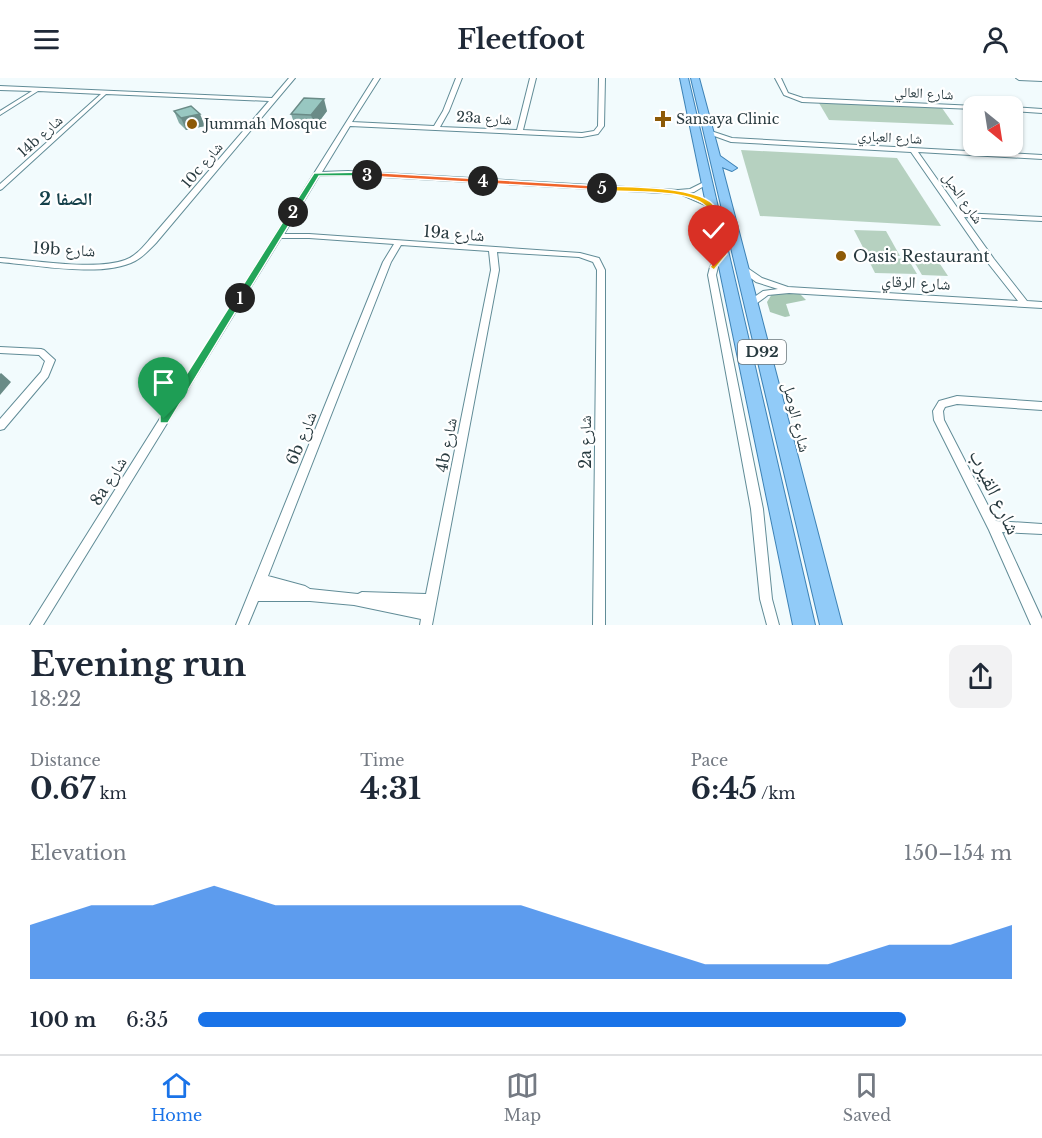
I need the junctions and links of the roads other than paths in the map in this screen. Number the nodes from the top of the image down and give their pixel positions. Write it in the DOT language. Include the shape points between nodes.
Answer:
graph roads {
  1 [pos="292,78"];
  2 [pos="377,78"];
  3 [pos="459,78"];
  4 [pos="533,78"];
  5 [pos="602,78"];
  6 [pos="684,78"];
  7 [pos="695,78"];
  8 [pos="778,78"];
  9 [pos="1019,78"];
  10 [pos="1042,79"];
  11 [pos="0,88"];
  12 [pos="30,90"];
  13 [pos="38,90"];
  14 [pos="107,94"];
  15 [pos="272,101"];
  16 [pos="8,107"];
  17 [pos="963,107"];
  18 [pos="1023,110"];
  19 [pos="1042,111"];
  20 [pos="0,113"];
  21 [pos="349,122"];
  22 [pos="440,127"];
  23 [pos="523,132"];
  24 [pos="736,140"];
  25 [pos="711,146"];
  26 [pos="913,150"];
  27 [pos="1042,157"];
  28 [pos="732,168"];
  29 [pos="319,171"];
  30 [pos="706,183"];
  31 [pos="0,188"];
  32 [pos="678,192"];
  33 [pos="712,206"];
  34 [pos="959,215"];
  35 [pos="1042,219"];
  36 [pos="280,232"];
  37 [pos="389,242"];
  38 [pos="399,242"];
  39 [pos="493,249"];
  40 [pos="506,250"];
  41 [pos="723,254"];
  42 [pos="0,260"];
  43 [pos="596,260"];
  44 [pos="126,262"];
  45 [pos="387,262"];
  46 [pos="742,267"];
  47 [pos="495,270"];
  48 [pos="789,290"];
  49 [pos="750,304"];
  50 [pos="1021,304"];
  51 [pos="1042,305"];
  52 [pos="0,350"];
  53 [pos="1042,406"];
  54 [pos="0,426"];
  55 [pos="993,526"];
  56 [pos="1042,530"];
  57 [pos="260,580"];
  58 [pos="254,595"];
  59 [pos="310,595"];
  60 [pos="428,613"];
  61 [pos="36,625"];
  62 [pos="242,625"];
  63 [pos="599,625"];
  64 [pos="774,625"];
  65 [pos="804,625"];
  66 [pos="831,625"];
  67 [pos="1038,625"];
  1 -- 15 [label="street, 10c شارع"];
  2 -- 21 [label="street, 8a شارع"];
  3 -- 22 [label="street"];
  4 -- 23 [label="street"];
  5 -- 23 [label="street, 23a شارع" via="601,126 596,134"];
  6 -- 30 [label="main road, D92"];
  7 -- 25 [label="main road, شارع الوصل / D92"];
  8 -- 17 [label="street, شارع العالي" via="786,94 802,100"];
  9 -- 10 [label="street"];
  11 -- 12 [label="street"];
  12 -- 13 [label="street"];
  12 -- 16 [label="street"];
  13 -- 14 [label="street"];
  13 -- 16 [label="street"];
  14 -- 15 [label="street"];
  14 -- 31 [label="street, 14b شارع"];
  15 -- 44 [label="street, 10c شارع" via="147,247"];
  16 -- 20 [label="street"];
  18 -- 19 [label="street"];
  21 -- 22 [label="street, 23a شارع"];
  21 -- 29 [label="street, 8a شارع"];
  22 -- 23 [label="street, 23a شارع"];
  24 -- 25 [label="street, شارع العباري"];
  24 -- 25 [label="street, شارع العباري" via="721,138"];
  24 -- 26 [label="street, شارع العباري"];
  25 -- 28 [label="main road"];
  25 -- 46 [label="main road, شارع الوصل / D92"];
  26 -- 27 [label="street, شارع العباري"];
  26 -- 34 [label="street, شارع الحبل"];
  29 -- 32 [label="street"];
  29 -- 36 [label="street, 8a شارع"];
  30 -- 32 [label="street" via="698,189"];
  30 -- 33 [label="main road, D92"];
  32 -- 33 [label="street"];
  33 -- 41 [label="main road, D92"];
  34 -- 35 [label="street"];
  34 -- 50 [label="street, شارع الحبل"];
  36 -- 37 [label="street, 19a شارع"];
  36 -- 61 [label="street, 8a شارع"];
  37 -- 38 [label="street, 19a شارع"];
  37 -- 45 [label="street, 6b شارع"];
  38 -- 39 [label="street, 19a شارع"];
  38 -- 45 [label="street, 6b شارع"];
  39 -- 40 [label="street, 19a شارع"];
  39 -- 47 [label="street, 4b شارع"];
  40 -- 43 [label="street, 19a شارع" via="580,255"];
  40 -- 47 [label="street, 4b شارع"];
  41 -- 64 [label="street" via="712,275 757,509 766,599"];
  41 -- 65 [label="main road, D92"];
  42 -- 44 [label="street, 19b شارع" via="100,266"];
  43 -- 63 [label="street, 2a شارع" via="601,270"];
  45 -- 57 [label="street, 6b شارع"];
  46 -- 48 [label="street, شارع الرقاي" via="759,280"];
  46 -- 49 [label="main road, شارع الوصل / D92"];
  47 -- 60 [label="street, 4b شارع"];
  48 -- 49 [label="street, شارع الرقاي" via="766,293"];
  48 -- 50 [label="street, شارع الرقاي"];
  49 -- 66 [label="main road, شارع الوصل / D92"];
  50 -- 51 [label="street, شارع الرقاي"];
  52 -- 54 [label="street" via="41,352 50,360 45,374"];
  53 -- 55 [label="street, شارع القيرب" via="957,400 940,407 939,420"];
  55 -- 56 [label="street"];
  55 -- 67 [label="street, شارع القيرب"];
  57 -- 58 [label="street, 6b شارع"];
  57 -- 59 [label="street"];
  58 -- 59 [label="street"];
  58 -- 62 [label="street, 6b شارع"];
  59 -- 60 [label="street"];
}
